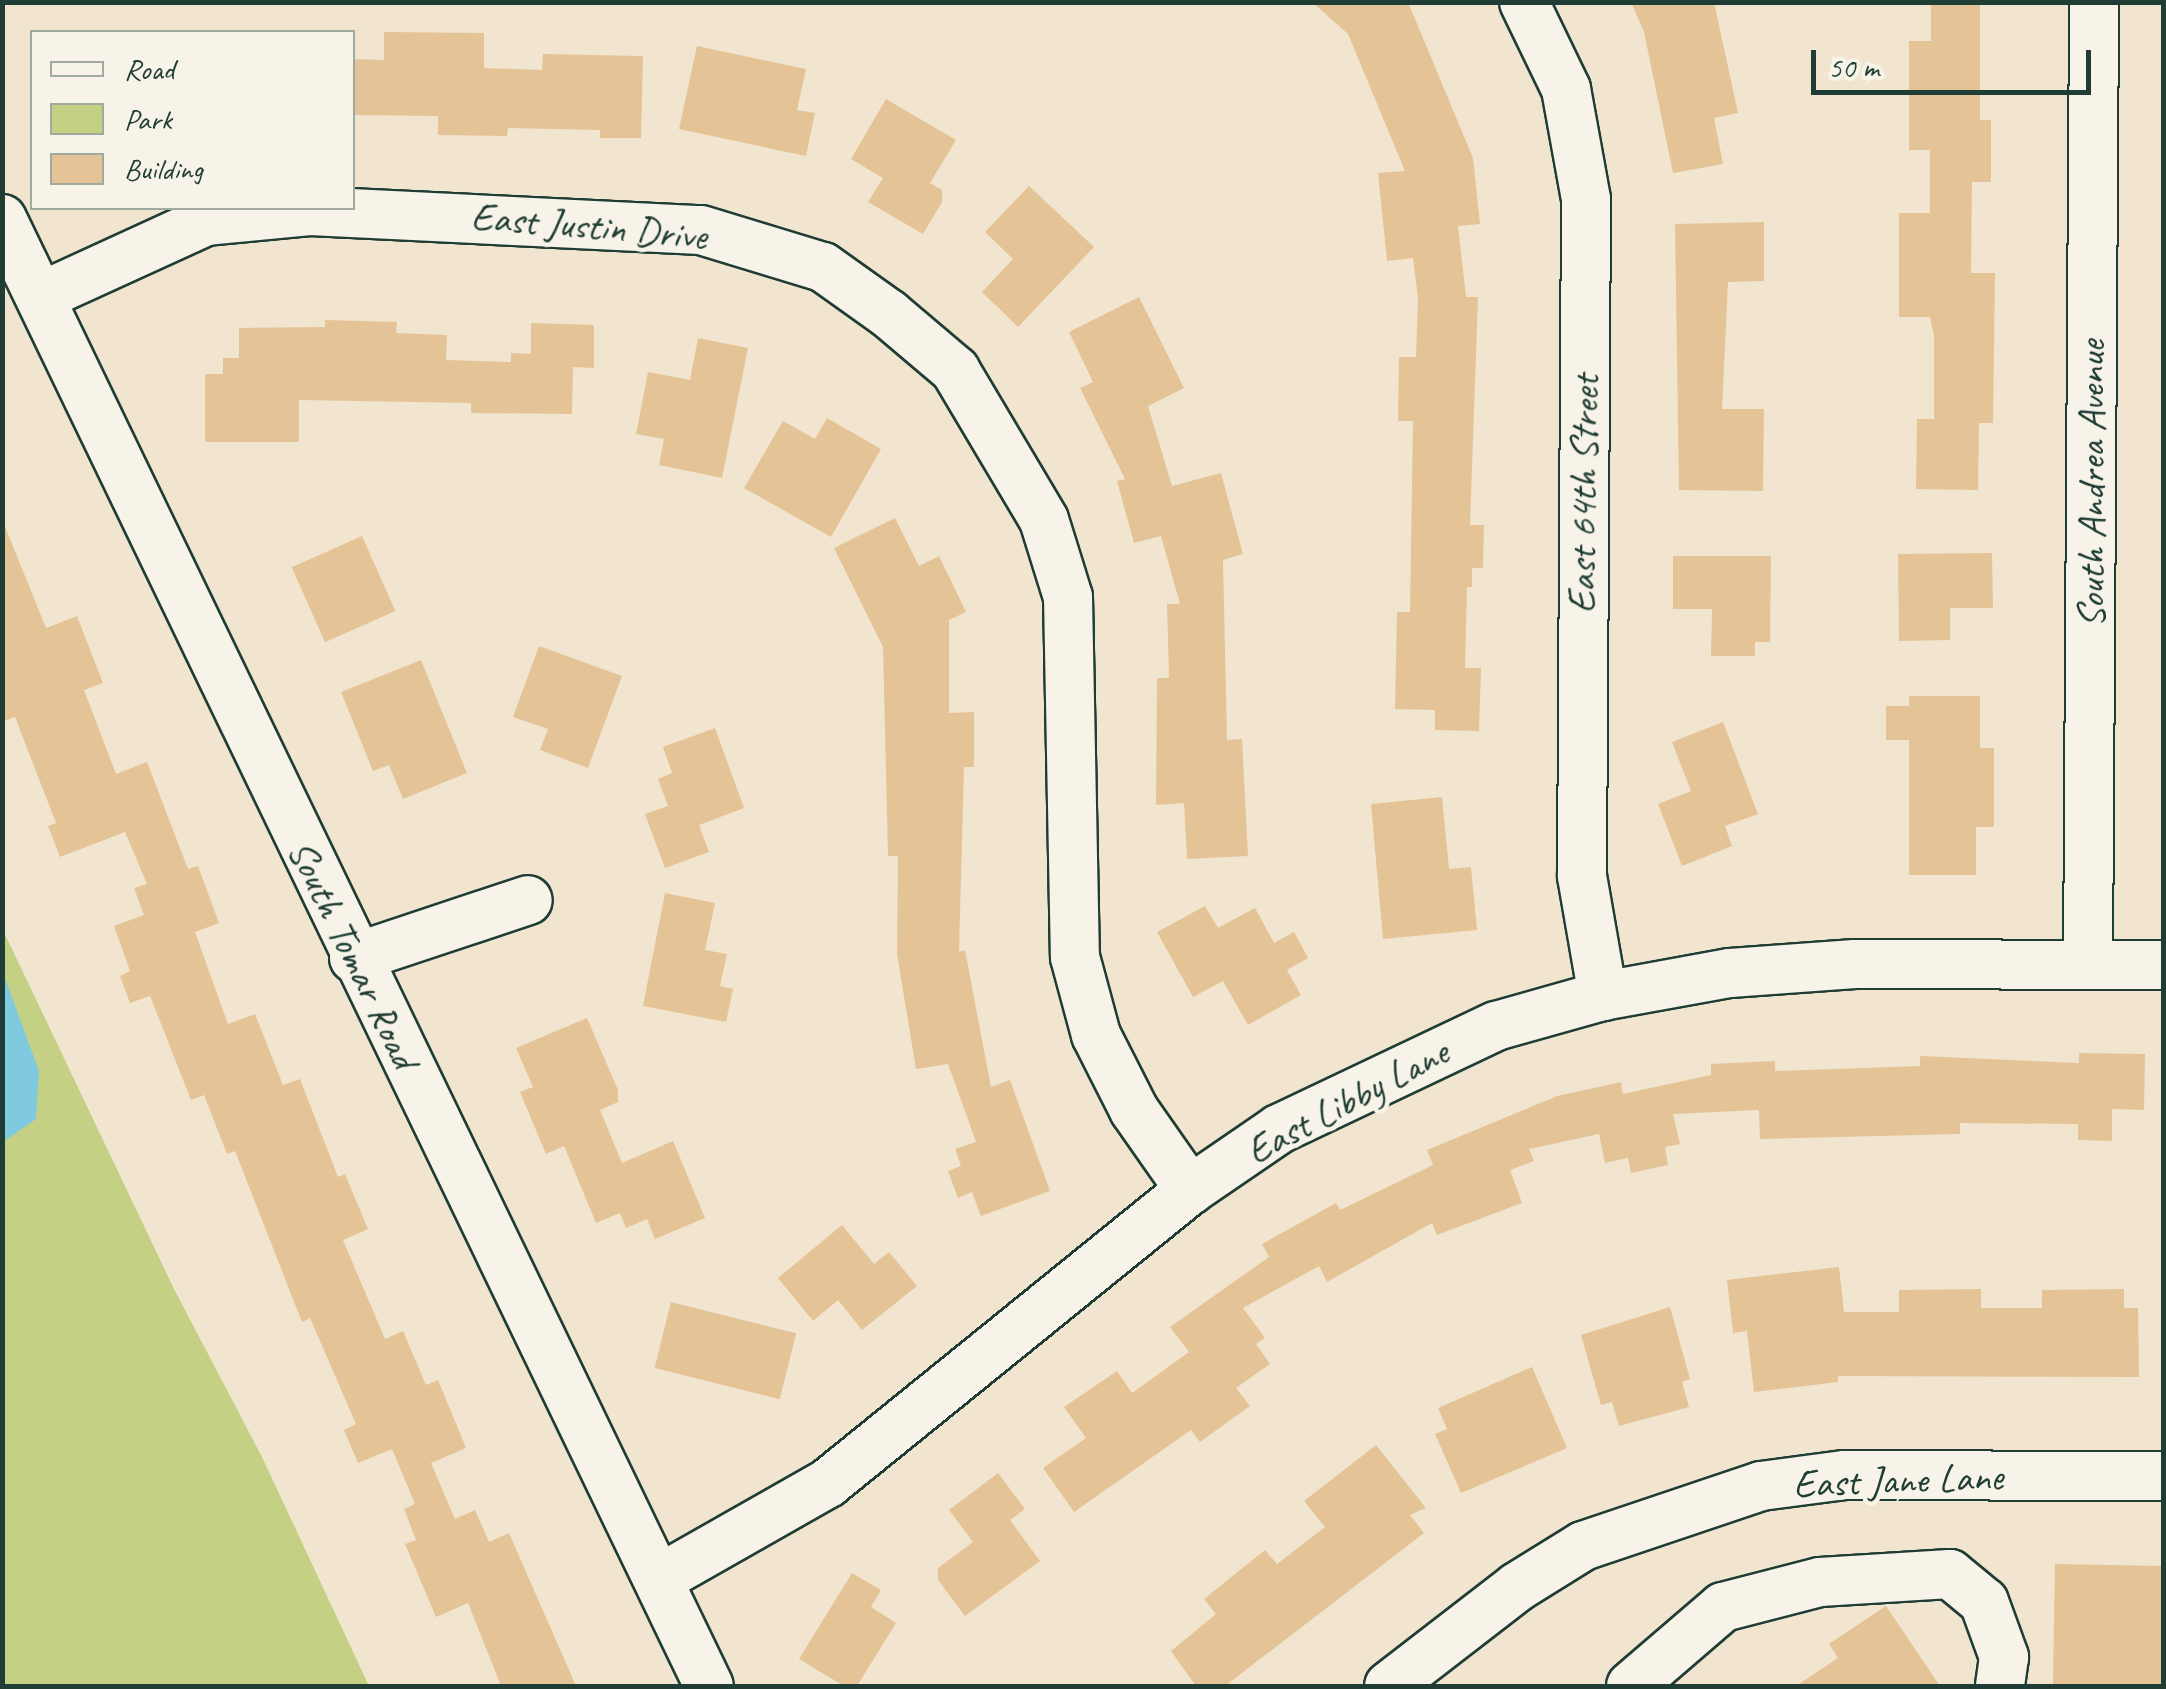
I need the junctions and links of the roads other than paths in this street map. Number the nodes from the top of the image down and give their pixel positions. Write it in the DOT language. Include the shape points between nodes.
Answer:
graph roads {
  1 [pos="1524,2"];
  2 [pos="2094,2"];
  3 [pos="2,218"];
  4 [pos="42,296"];
  5 [pos="528,900"];
  6 [pos="354,958"];
  7 [pos="2088,965"];
  8 [pos="2164,965"];
  9 [pos="1603,996"];
  10 [pos="1190,1190"];
  11 [pos="2164,1476"];
  12 [pos="658,1579"];
  13 [pos="710,1686"];
  14 [pos="1389,1686"];
  15 [pos="1631,1686"];
  16 [pos="2000,1686"];
  1 -- 9 [label="street, East 64th Street" via="1566,88 1586,199 1582,876"];
  2 -- 7 [label="street, South Andrea Avenue"];
  3 -- 4 [label="street, South Tomar Road"];
  4 -- 6 [label="street, South Tomar Road"];
  4 -- 10 [label="street, East Justin Drive" via="206,220 310,211 701,230 823,267 889,314 955,370 1044,520 1068,597 1075,956 1096,1035 1134,1110"];
  5 -- 6 [label="street"];
  6 -- 12 [label="street, South Tomar Road"];
  7 -- 8 [label="street, East Libby Lane"];
  7 -- 9 [label="street, East Libby Lane" via="1855,964 1730,973"];
  9 -- 10 [label="street, East Libby Lane" via="1496,1026 1396,1069 1279,1130"];
  10 -- 12 [label="street, East Libby Lane" via="828,1483"];
  11 -- 14 [label="street, East Jane Lane" via="1845,1475 1761,1486 1583,1546 1517,1587"];
  12 -- 13 [label="street, South Tomar Road"];
  15 -- 16 [label="street" via="1722,1606 1820,1582 1950,1574 1984,1602 2004,1657"];
}
